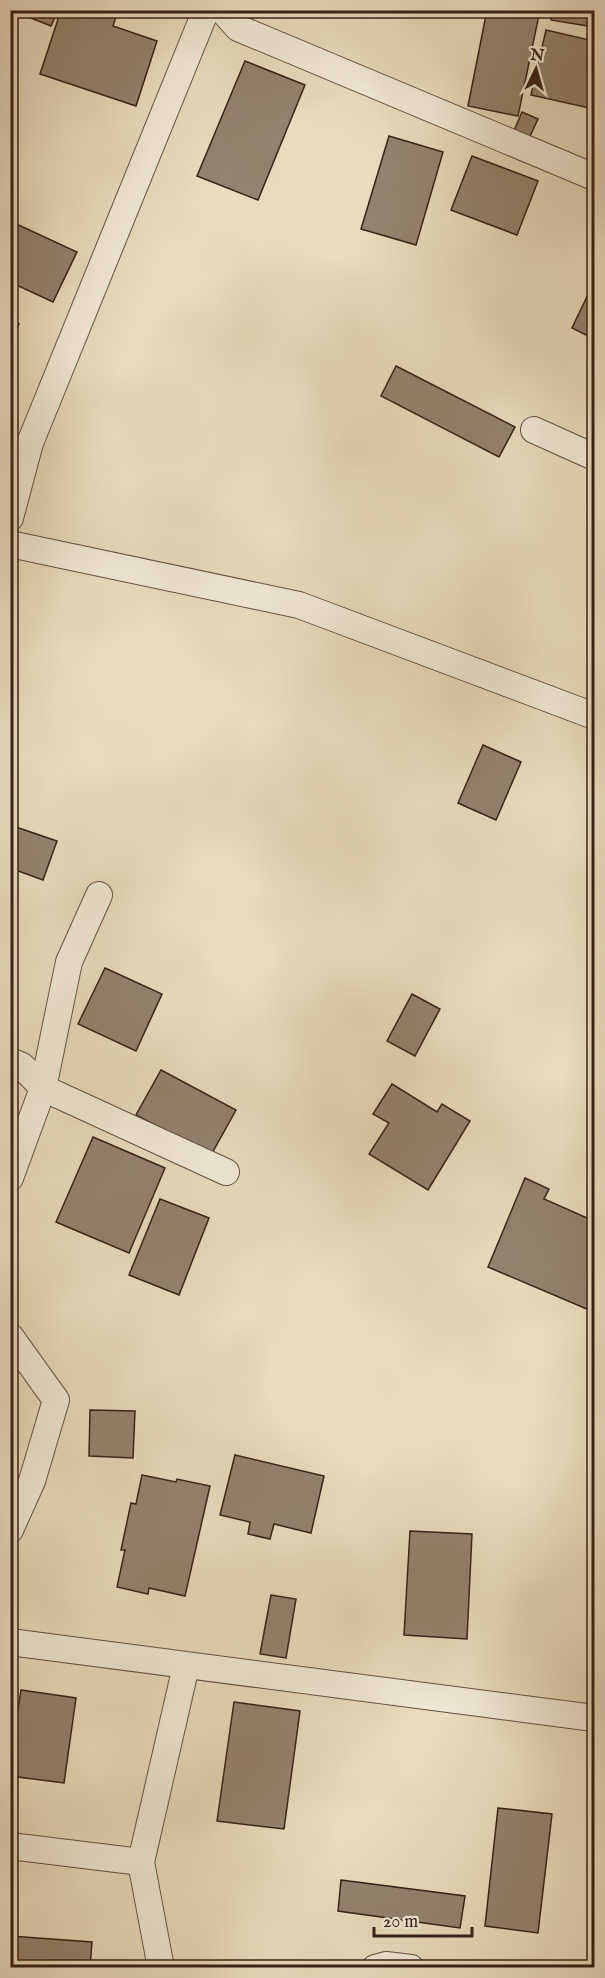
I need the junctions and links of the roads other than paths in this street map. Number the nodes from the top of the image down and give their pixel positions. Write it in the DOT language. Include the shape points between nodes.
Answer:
graph roads {
  1 [pos="206,10"];
  2 [pos="222,10"];
  3 [pos="594,177"];
  4 [pos="534,430"];
  5 [pos="594,457"];
  6 [pos="10,518"];
  7 [pos="10,544"];
  8 [pos="594,716"];
  9 [pos="99,895"];
  10 [pos="10,1061"];
  11 [pos="43,1088"];
  12 [pos="226,1172"];
  13 [pos="10,1178"];
  14 [pos="10,1336"];
  15 [pos="10,1530"];
  16 [pos="10,1642"];
  17 [pos="186,1666"];
  18 [pos="594,1718"];
  19 [pos="10,1846"];
  20 [pos="141,1862"];
  21 [pos="161,1968"];
  22 [pos="375,1968"];
  23 [pos="411,1968"];
  1 -- 6 [label="street" via="30,442"];
  2 -- 3 [label="street" via="238,28"];
  4 -- 5 [label="street"];
  7 -- 8 [label="street" via="299,605"];
  9 -- 11 [label="street" via="69,962"];
  10 -- 11 [label="street" via="22,1066"];
  11 -- 12 [label="street"];
  11 -- 13 [label="street"];
  14 -- 15 [label="street" via="56,1400 32,1481"];
  16 -- 17 [label="street"];
  17 -- 18 [label="street"];
  17 -- 20 [label="street"];
  19 -- 20 [label="street"];
  20 -- 21 [label="street"];
  22 -- 23 [label="street"];
}
